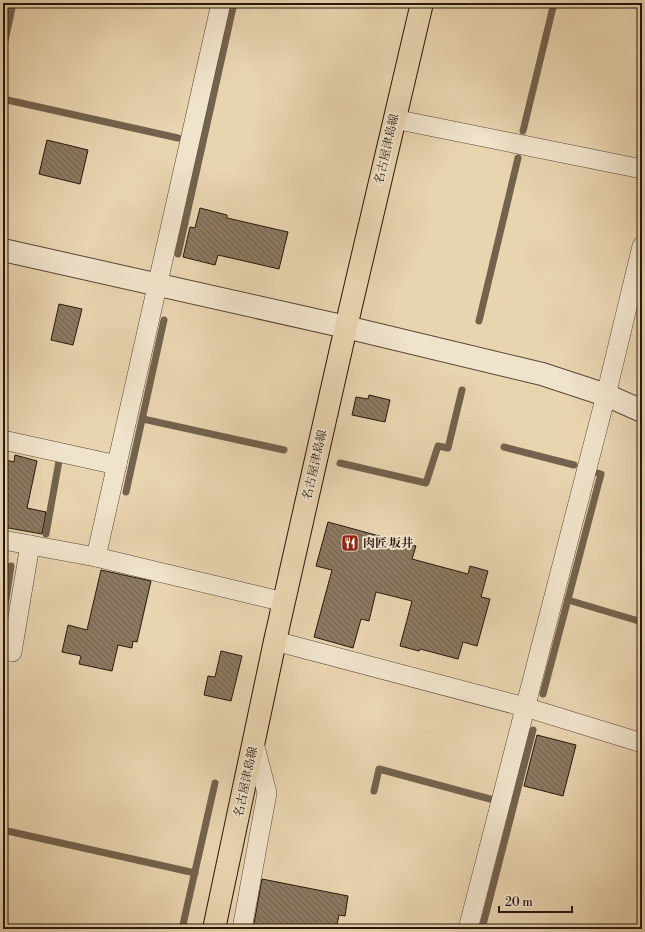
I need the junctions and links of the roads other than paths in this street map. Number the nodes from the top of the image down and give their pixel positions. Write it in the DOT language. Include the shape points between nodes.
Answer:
graph roads {
  1 [pos="221,3"];
  2 [pos="422,3"];
  3 [pos="394,119"];
  4 [pos="642,169"];
  5 [pos="642,246"];
  6 [pos="3,250"];
  7 [pos="158,285"];
  8 [pos="346,328"];
  9 [pos="606,395"];
  10 [pos="642,411"];
  11 [pos="3,440"];
  12 [pos="117,465"];
  13 [pos="3,540"];
  14 [pos="30,545"];
  15 [pos="96,557"];
  16 [pos="284,602"];
  17 [pos="275,641"];
  18 [pos="12,652"];
  19 [pos="525,707"];
  20 [pos="254,743"];
  21 [pos="642,743"];
  22 [pos="214,929"];
  23 [pos="242,929"];
  24 [pos="468,929"];
  1 -- 7 [label="street"];
  2 -- 3 [label="main road, 名古屋津島線"];
  3 -- 4 [label="street"];
  3 -- 8 [label="main road, 名古屋津島線"];
  5 -- 9 [label="street"];
  6 -- 7 [label="street"];
  7 -- 8 [label="street"];
  7 -- 12 [label="street"];
  8 -- 9 [label="street" via="542,374"];
  8 -- 16 [label="main road, 名古屋津島線"];
  9 -- 10 [label="street"];
  9 -- 19 [label="street"];
  11 -- 12 [label="street"];
  12 -- 15 [label="street"];
  13 -- 14 [label="street"];
  14 -- 15 [label="street"];
  14 -- 18 [label="street"];
  15 -- 16 [label="street"];
  16 -- 17 [label="main road, 名古屋津島線"];
  17 -- 19 [label="street"];
  17 -- 20 [label="main road, 名古屋津島線"];
  19 -- 21 [label="street"];
  19 -- 24 [label="street"];
  20 -- 22 [label="main road, 名古屋津島線"];
  20 -- 23 [label="street" via="267,793"];
}
